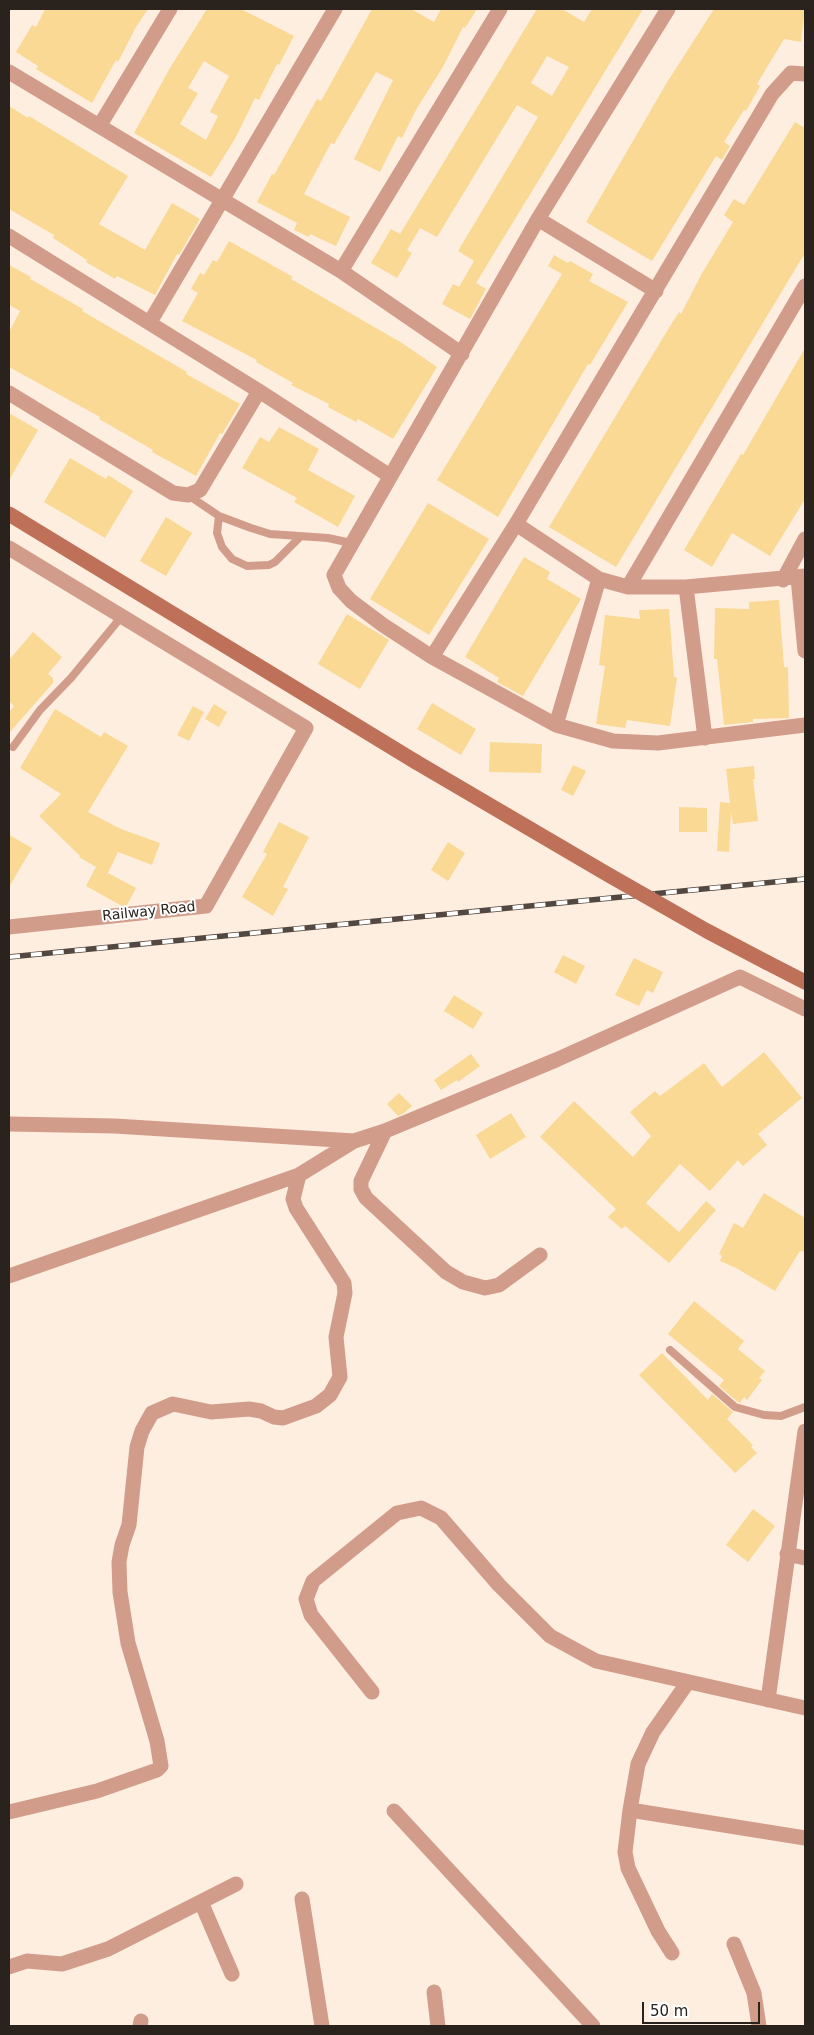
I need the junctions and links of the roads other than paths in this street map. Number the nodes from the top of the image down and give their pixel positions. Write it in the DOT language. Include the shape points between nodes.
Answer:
graph roads {
  1 [pos="170,9"];
  2 [pos="335,9"];
  3 [pos="500,9"];
  4 [pos="668,9"];
  5 [pos="9,72"];
  6 [pos="805,74"];
  7 [pos="100,126"];
  8 [pos="222,198"];
  9 [pos="538,219"];
  10 [pos="9,236"];
  11 [pos="342,271"];
  12 [pos="805,286"];
  13 [pos="656,291"];
  14 [pos="150,322"];
  15 [pos="462,354"];
  16 [pos="259,391"];
  17 [pos="9,393"];
  18 [pos="390,476"];
  19 [pos="188,495"];
  20 [pos="9,514"];
  21 [pos="219,516"];
  22 [pos="516,524"];
  23 [pos="300,536"];
  24 [pos="805,539"];
  25 [pos="351,544"];
  26 [pos="9,548"];
  27 [pos="802,577"];
  28 [pos="600,579"];
  29 [pos="783,580"];
  30 [pos="628,587"];
  31 [pos="686,587"];
  32 [pos="122,616"];
  33 [pos="805,651"];
  34 [pos="432,658"];
  35 [pos="805,725"];
  36 [pos="556,726"];
  37 [pos="705,738"];
  38 [pos="12,747"];
  39 [pos="9,927"];
  40 [pos="805,982"];
  41 [pos="805,1009"];
  42 [pos="9,1124"];
  43 [pos="385,1131"];
  44 [pos="354,1141"];
  45 [pos="299,1175"];
  46 [pos="540,1255"];
  47 [pos="9,1276"];
  48 [pos="670,1350"];
  49 [pos="805,1406"];
  50 [pos="805,1431"];
  51 [pos="787,1554"];
  52 [pos="805,1558"];
  53 [pos="688,1682"];
  54 [pos="372,1692"];
  55 [pos="768,1700"];
  56 [pos="805,1708"];
  57 [pos="630,1810"];
  58 [pos="394,1811"];
  59 [pos="9,1812"];
  60 [pos="805,1838"];
  61 [pos="236,1884"];
  62 [pos="302,1899"];
  63 [pos="201,1902"];
  64 [pos="734,1944"];
  65 [pos="672,1953"];
  66 [pos="9,1967"];
  67 [pos="232,1974"];
  68 [pos="434,1992"];
  69 [pos="322,2026"];
  70 [pos="438,2026"];
  71 [pos="593,2026"];
  72 [pos="759,2026"];
  1 -- 7 [label="street"];
  2 -- 8 [label="street"];
  3 -- 11 [label="street"];
  4 -- 9 [label="street"];
  5 -- 7 [label="street"];
  6 -- 13 [label="street" via="791,74 772,94"];
  7 -- 8 [label="street"];
  8 -- 11 [label="street"];
  8 -- 14 [label="street"];
  9 -- 13 [label="street"];
  9 -- 15 [label="street"];
  10 -- 14 [label="street"];
  11 -- 15 [label="street"];
  12 -- 30 [label="street"];
  13 -- 22 [label="street"];
  14 -- 16 [label="street"];
  15 -- 18 [label="street"];
  16 -- 18 [label="street"];
  16 -- 19 [label="street" via="200,490"];
  17 -- 19 [label="street" via="173,493"];
  18 -- 25 [label="street"];
  19 -- 21 [label="lane"];
  20 -- 40 [label="main road, bridge" via="416,762 707,931"];
  21 -- 23 [label="lane" via="270,534"];
  21 -- 23 [label="lane" via="217,533 222,547 232,559 247,566 270,565"];
  22 -- 28 [label="street"];
  22 -- 34 [label="street"];
  23 -- 25 [label="lane"];
  24 -- 29 [label="street"];
  25 -- 34 [label="street" via="334,575 338,588 375,619"];
  26 -- 32 [label="street"];
  27 -- 29 [label="street"];
  27 -- 33 [label="street"];
  28 -- 30 [label="street"];
  28 -- 36 [label="street"];
  29 -- 31 [label="street"];
  30 -- 31 [label="street"];
  31 -- 37 [label="street"];
  32 -- 38 [label="lane"];
  32 -- 39 [label="street, Railway Road" via="306,728 206,906"];
  34 -- 36 [label="street"];
  35 -- 37 [label="street"];
  36 -- 37 [label="street" via="613,741 658,743"];
  41 -- 43 [label="street" via="740,977 556,1060"];
  42 -- 44 [label="street" via="115,1126"];
  43 -- 44 [label="street"];
  43 -- 46 [label="street" via="361,1181 361,1189 366,1198 446,1272 463,1282 485,1288 499,1286"];
  44 -- 45 [label="street"];
  45 -- 47 [label="street"];
  45 -- 59 [label="street" via="293,1199 296,1208 344,1283 336,1337 340,1377 330,1395 316,1406 284,1418 250,1409 211,1412 173,1404 152,1413 137,1447 129,1524 119,1562 128,1642 158,1741 161,1766 158,1770 98,1791"];
  48 -- 49 [label="lane" via="734,1407 781,1416"];
  50 -- 51 [label="street"];
  51 -- 52 [label="street"];
  51 -- 55 [label="street"];
  53 -- 54 [label="street" via="596,1661 550,1636 499,1586 441,1518 421,1508 397,1513 313,1581 306,1599 311,1615"];
  53 -- 55 [label="street"];
  53 -- 57 [label="street" via="653,1732 638,1764"];
  55 -- 56 [label="street"];
  57 -- 60 [label="street"];
  57 -- 65 [label="street" via="625,1852 628,1868"];
  58 -- 71 [label="street"];
  61 -- 63 [label="street"];
  62 -- 69 [label="street"];
  63 -- 66 [label="street" via="108,1949 62,1964 27,1961"];
  63 -- 67 [label="street"];
  64 -- 72 [label="street" via="754,1993"];
  68 -- 70 [label="street"];
}
